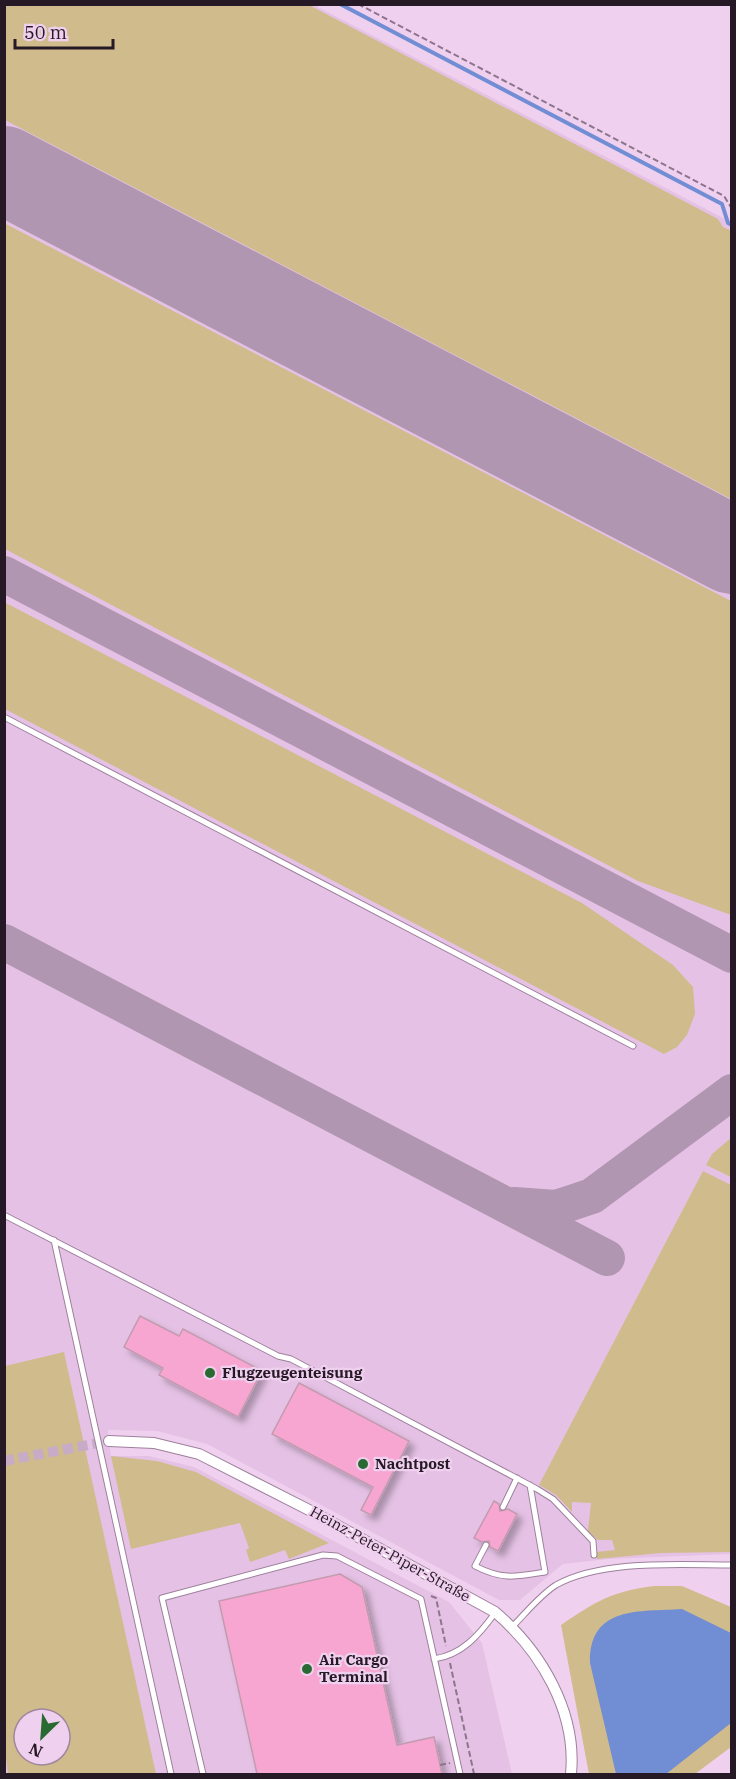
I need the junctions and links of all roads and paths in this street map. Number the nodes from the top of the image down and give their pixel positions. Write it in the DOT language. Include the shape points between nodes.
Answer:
graph roads {
  1 [pos="358,4"];
  2 [pos="732,209"];
  3 [pos="4,717"];
  4 [pos="633,1046"];
  5 [pos="4,1215"];
  6 [pos="54,1240"];
  7 [pos="109,1441"];
  8 [pos="517,1478"];
  9 [pos="530,1485"];
  10 [pos="503,1506"];
  11 [pos="486,1545"];
  12 [pos="594,1556"];
  13 [pos="732,1565"];
  14 [pos="495,1612"];
  15 [pos="512,1627"];
  16 [pos="434,1659"];
  17 [pos="171,1774"];
  18 [pos="203,1774"];
  19 [pos="460,1774"];
  20 [pos="571,1774"];
  1 -- 2 [label="path" via="724,196"];
  3 -- 4 [label="lane"];
  5 -- 6 [label="lane"];
  6 -- 8 [label="lane"];
  6 -- 17 [label="lane"];
  7 -- 14 [label="street, Heinz-Peter-Piper-Straße" via="154,1443 199,1454"];
  8 -- 9 [label="lane"];
  8 -- 10 [label="lane"];
  9 -- 11 [label="lane" via="545,1572 512,1578 494,1576 475,1566"];
  9 -- 12 [label="lane" via="553,1499 593,1541"];
  13 -- 15 [label="lane" via="613,1568 581,1576 556,1585"];
  14 -- 15 [label="street, Heinz-Peter-Piper-Straße"];
  14 -- 16 [label="lane" via="477,1637 448,1657"];
  15 -- 20 [label="street, Heinz-Peter-Piper-Straße" via="543,1665 557,1695 568,1732"];
  16 -- 18 [label="lane" via="421,1599 337,1556 323,1555 162,1598"];
  16 -- 19 [label="lane"];
}
